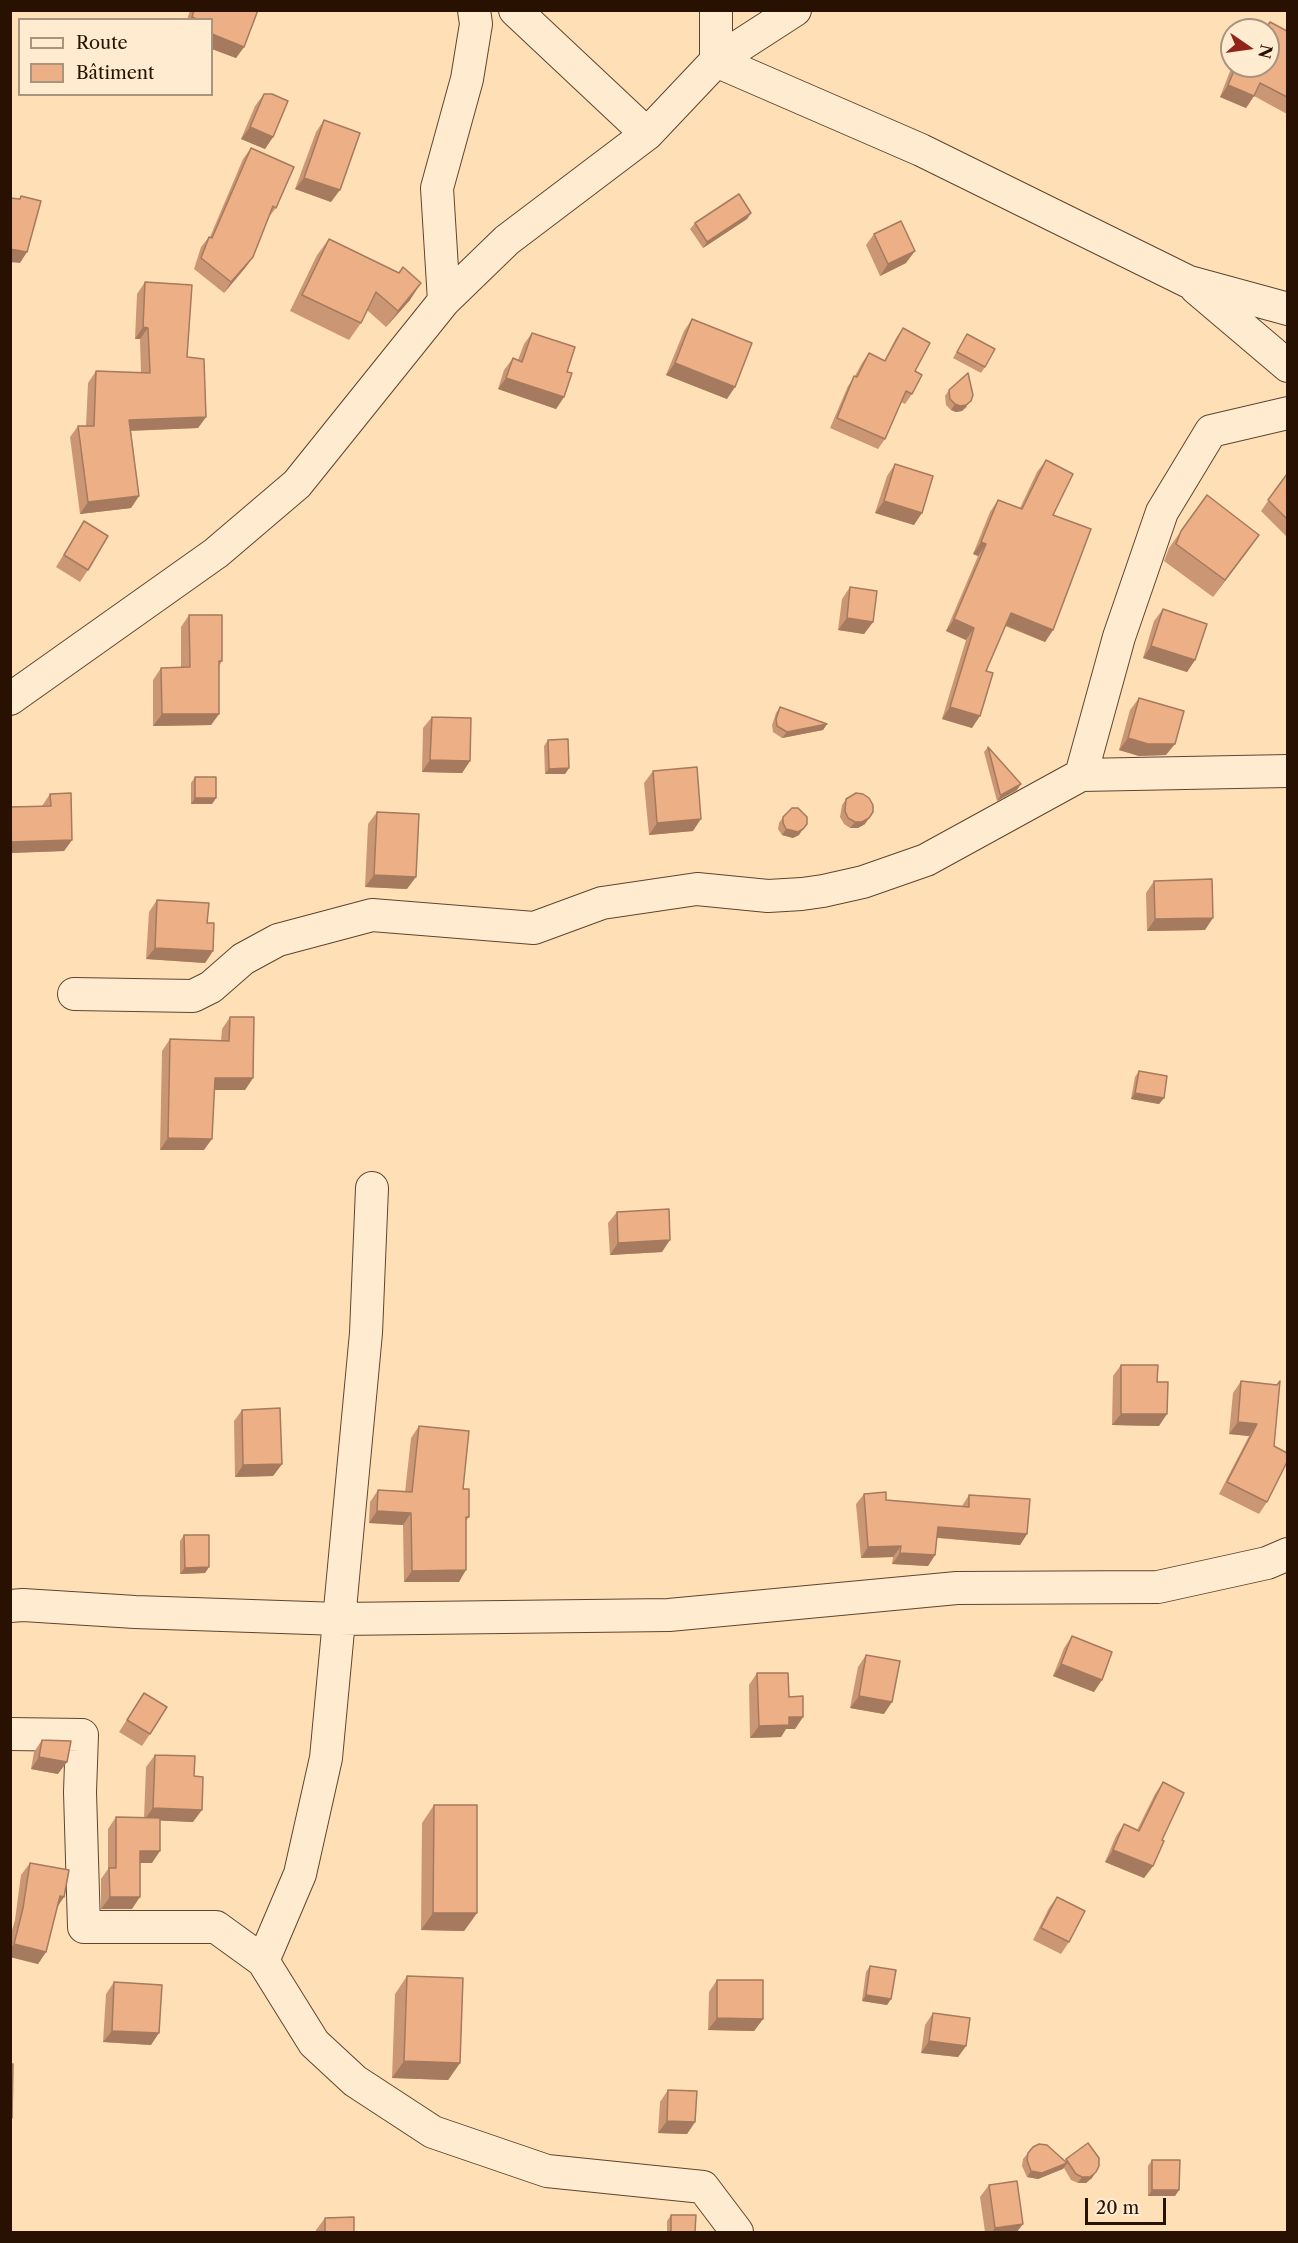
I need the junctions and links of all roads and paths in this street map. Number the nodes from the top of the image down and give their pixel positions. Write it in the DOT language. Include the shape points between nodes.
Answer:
graph roads {
  1 [pos="474,10"];
  2 [pos="515,10"];
  3 [pos="716,10"];
  4 [pos="795,10"];
  5 [pos="716,61"];
  6 [pos="647,134"];
  7 [pos="1189,282"];
  8 [pos="444,301"];
  9 [pos="1287,309"];
  10 [pos="1287,366"];
  11 [pos="1287,413"];
  12 [pos="10,699"];
  13 [pos="1287,771"];
  14 [pos="1081,775"];
  15 [pos="74,994"];
  16 [pos="372,1188"];
  17 [pos="1287,1554"];
  18 [pos="10,1606"];
  19 [pos="339,1619"];
  20 [pos="10,1734"];
  21 [pos="263,1961"];
  22 [pos="737,2232"];
  1 -- 8 [label="street" via="476,24 467,79 437,188"];
  2 -- 6 [label="street"];
  3 -- 5 [label="street"];
  4 -- 5 [label="street"];
  5 -- 6 [label="street"];
  5 -- 7 [label="street" via="921,150"];
  6 -- 8 [label="street" via="507,240"];
  7 -- 9 [label="street"];
  7 -- 10 [label="street"];
  8 -- 12 [label="street" via="297,484 216,553"];
  11 -- 14 [label="street" via="1211,430 1162,512 1119,637"];
  13 -- 14 [label="street"];
  14 -- 15 [label="street" via="926,860 863,882 802,894 685,891 602,903 534,928 372,915 278,940 243,959 211,987 192,996"];
  16 -- 19 [label="street" via="366,1333"];
  17 -- 19 [label="street" via="1267,1563 1158,1587 957,1588 669,1615"];
  18 -- 19 [label="street"];
  19 -- 21 [label="street" via="324,1769 300,1874"];
  20 -- 21 [label="street" via="82,1735 84,1927 216,1927"];
  21 -- 22 [label="street" via="314,2043 355,2081 433,2132 547,2171 703,2187"];
}
